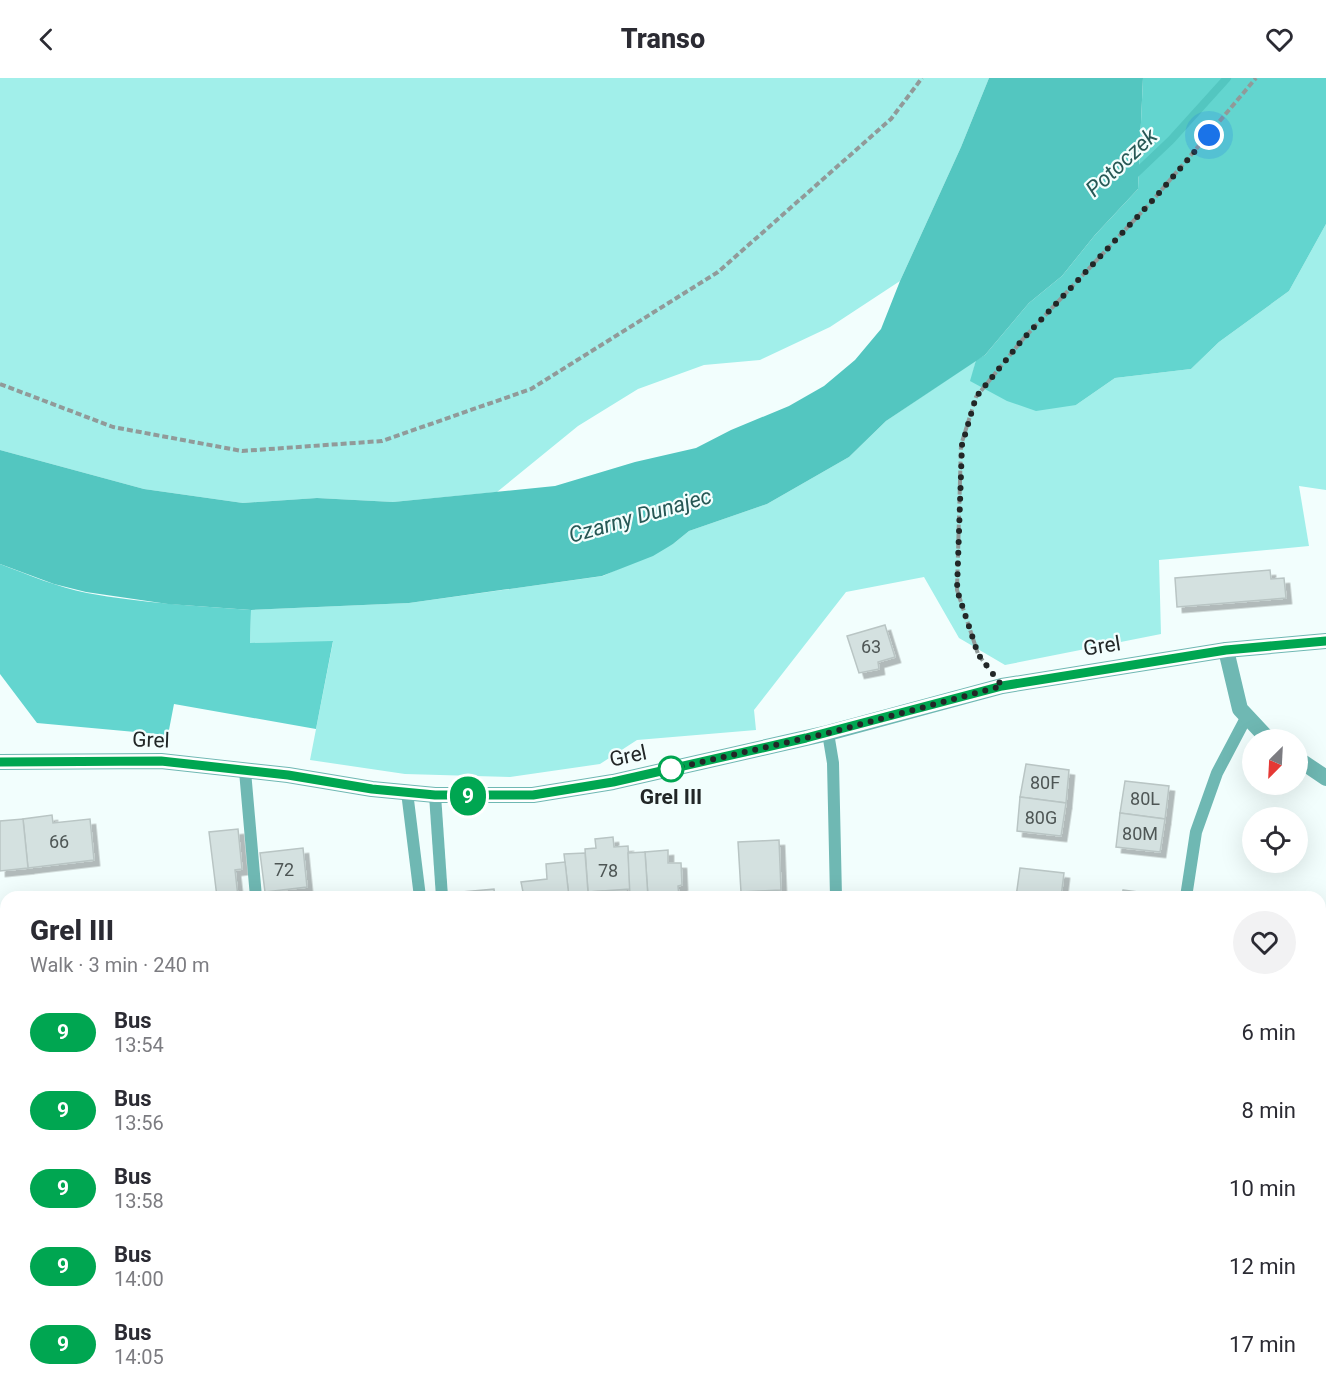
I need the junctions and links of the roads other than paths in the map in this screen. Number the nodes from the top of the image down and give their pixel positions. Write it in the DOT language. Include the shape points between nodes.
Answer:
graph roads {
  1 [pos="1326,641"];
  2 [pos="1226,650"];
  3 [pos="1246,718"];
  4 [pos="1258,729"];
  5 [pos="828,733"];
  6 [pos="0,762"];
  7 [pos="1308,766"];
  8 [pos="245,771"];
  9 [pos="1326,778"];
  10 [pos="406,792"];
  11 [pos="435,795"];
  12 [pos="255,891"];
  13 [pos="419,891"];
  14 [pos="442,891"];
  15 [pos="836,891"];
  16 [pos="1187,891"];
  1 -- 2 [label="street, Grel"];
  2 -- 3 [label="street" via="1240,710"];
  2 -- 5 [label="street, Grel" via="1002,686"];
  3 -- 4 [label="street"];
  3 -- 16 [label="lane" via="1217,773 1196,832"];
  5 -- 11 [label="street, Grel" via="613,782 533,795"];
  5 -- 15 [label="lane" via="833,763"];
  6 -- 8 [label="street, Grel" via="161,761"];
  7 -- 9 [label="street"];
  8 -- 10 [label="street, Grel"];
  8 -- 12 [label="lane"];
  10 -- 11 [label="street, Grel"];
  10 -- 13 [label="lane"];
  11 -- 14 [label="lane"];
}
